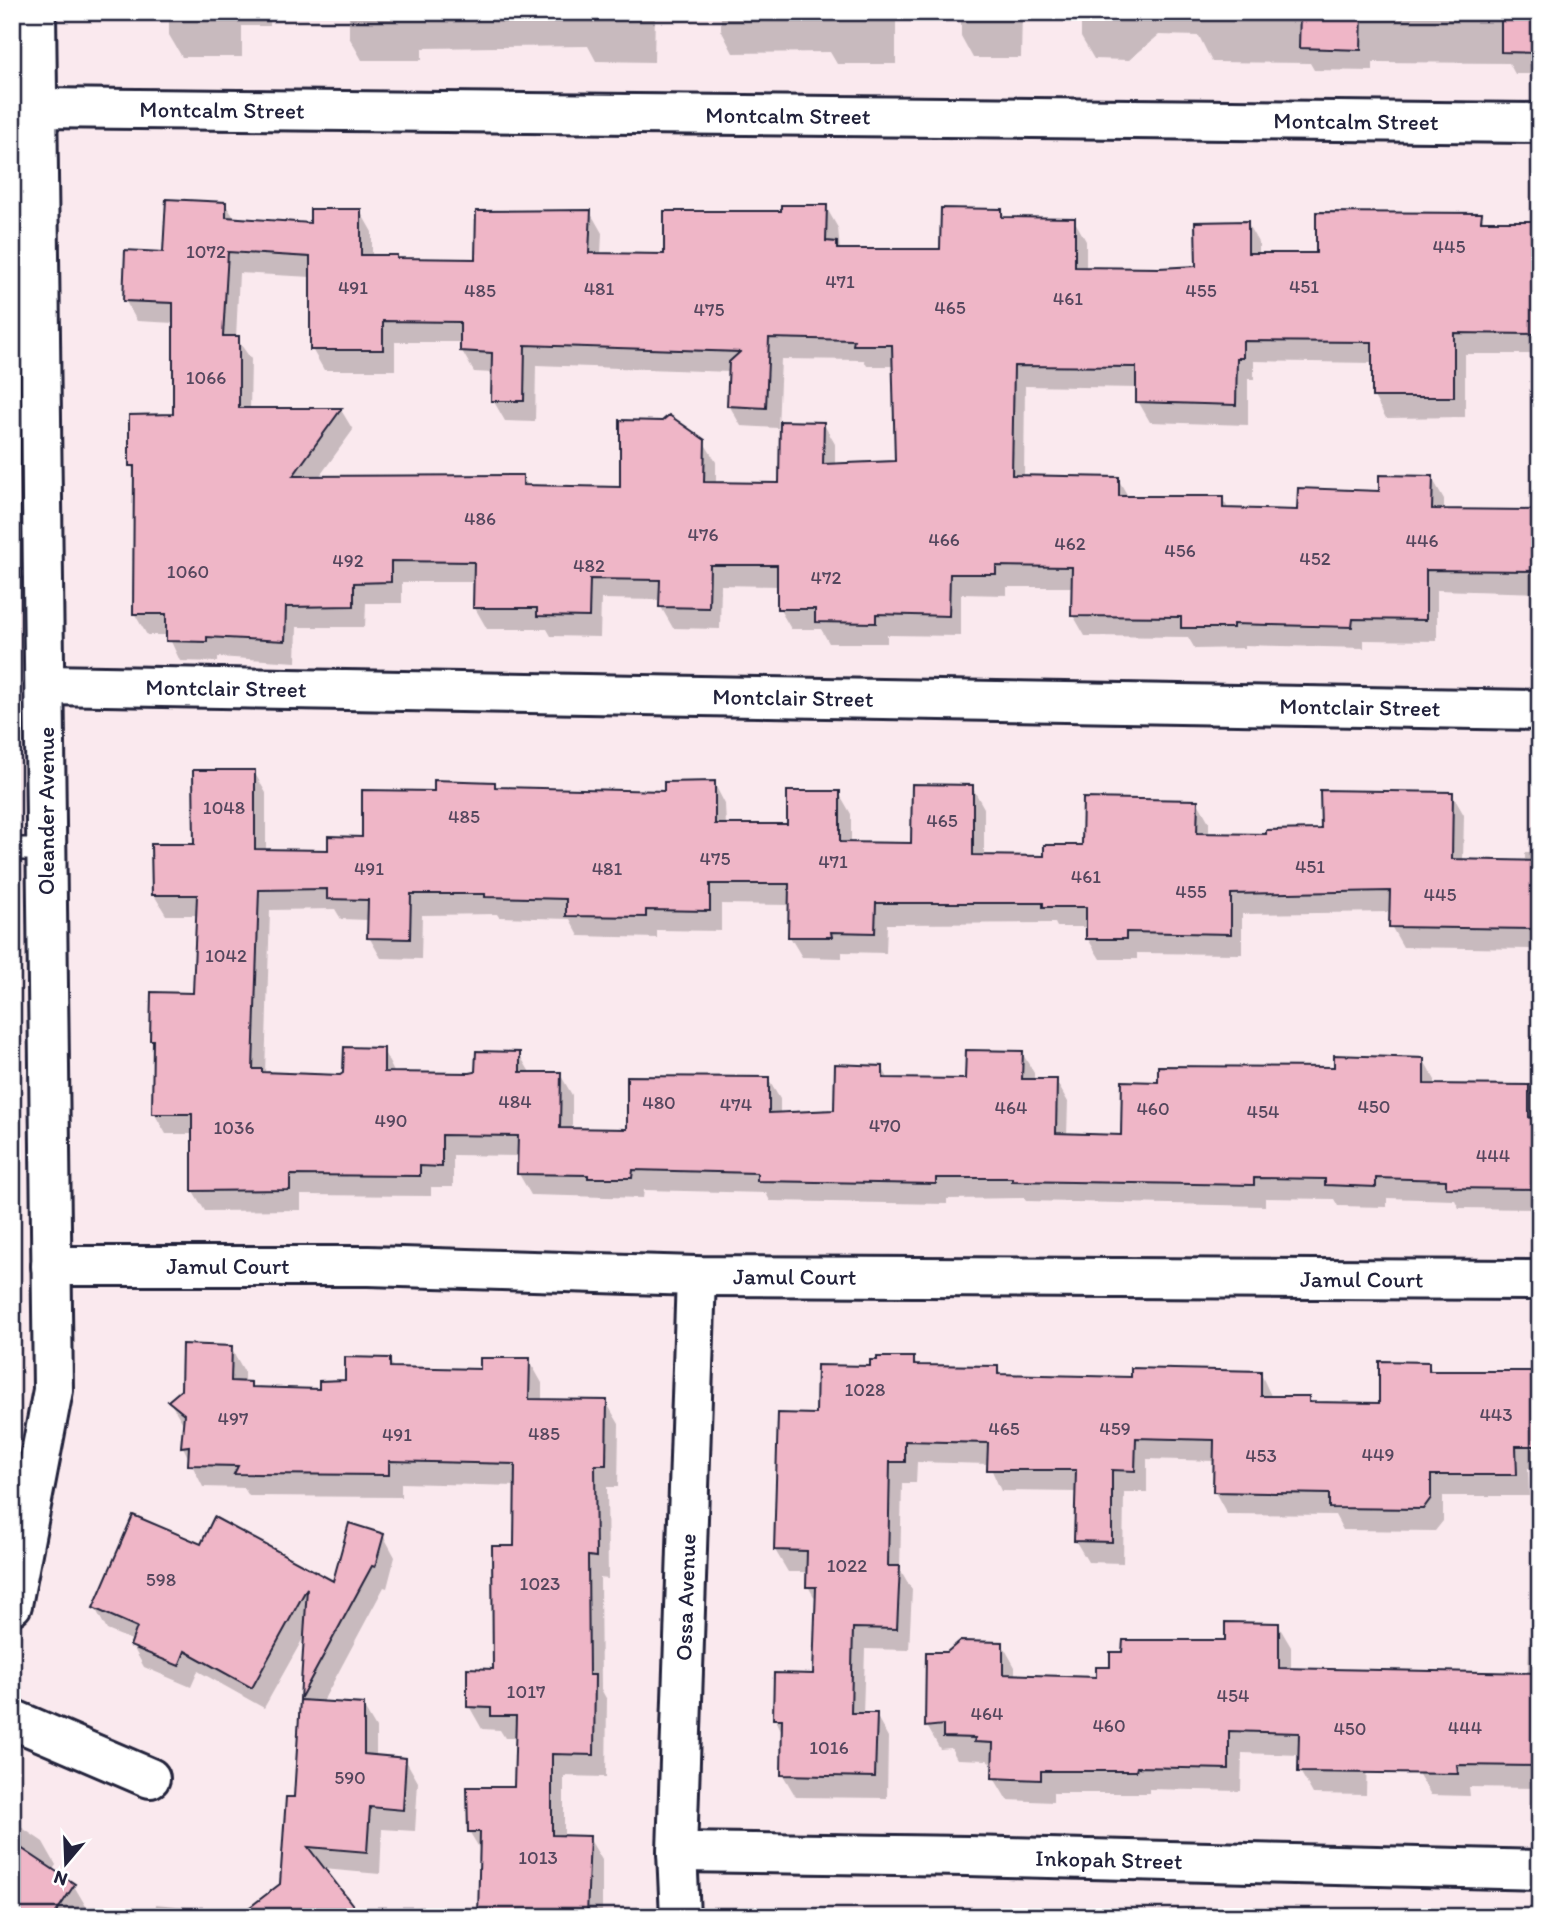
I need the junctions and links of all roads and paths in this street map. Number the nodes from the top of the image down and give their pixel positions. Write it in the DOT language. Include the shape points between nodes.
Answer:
graph roads {
  1 [pos="36,12"];
  2 [pos="36,108"];
  3 [pos="1540,123"];
  4 [pos="46,685"];
  5 [pos="1540,710"];
  6 [pos="29,849"];
  7 [pos="51,1266"];
  8 [pos="696,1276"];
  9 [pos="1540,1280"];
  10 [pos="12,1605"];
  11 [pos="12,1719"];
  12 [pos="150,1777"];
  13 [pos="677,1853"];
  14 [pos="1540,1870"];
  15 [pos="681,1917"];
  1 -- 2 [label="street, Oleander Avenue"];
  2 -- 3 [label="street, Montcalm Street"];
  2 -- 4 [label="street, Oleander Avenue"];
  4 -- 5 [label="street, Montclair Street"];
  4 -- 6 [label="street, Oleander Avenue"];
  6 -- 7 [label="street, Oleander Avenue"];
  7 -- 8 [label="street, Jamul Court" via="368,1266"];
  7 -- 10 [label="street, Oleander Avenue" via="53,1390"];
  8 -- 9 [label="street, Jamul Court"];
  8 -- 13 [label="street, Ossa Avenue"];
  11 -- 12 [label="street"];
  13 -- 14 [label="street, Inkopah Street"];
  13 -- 15 [label="street, Ossa Avenue"];
}
